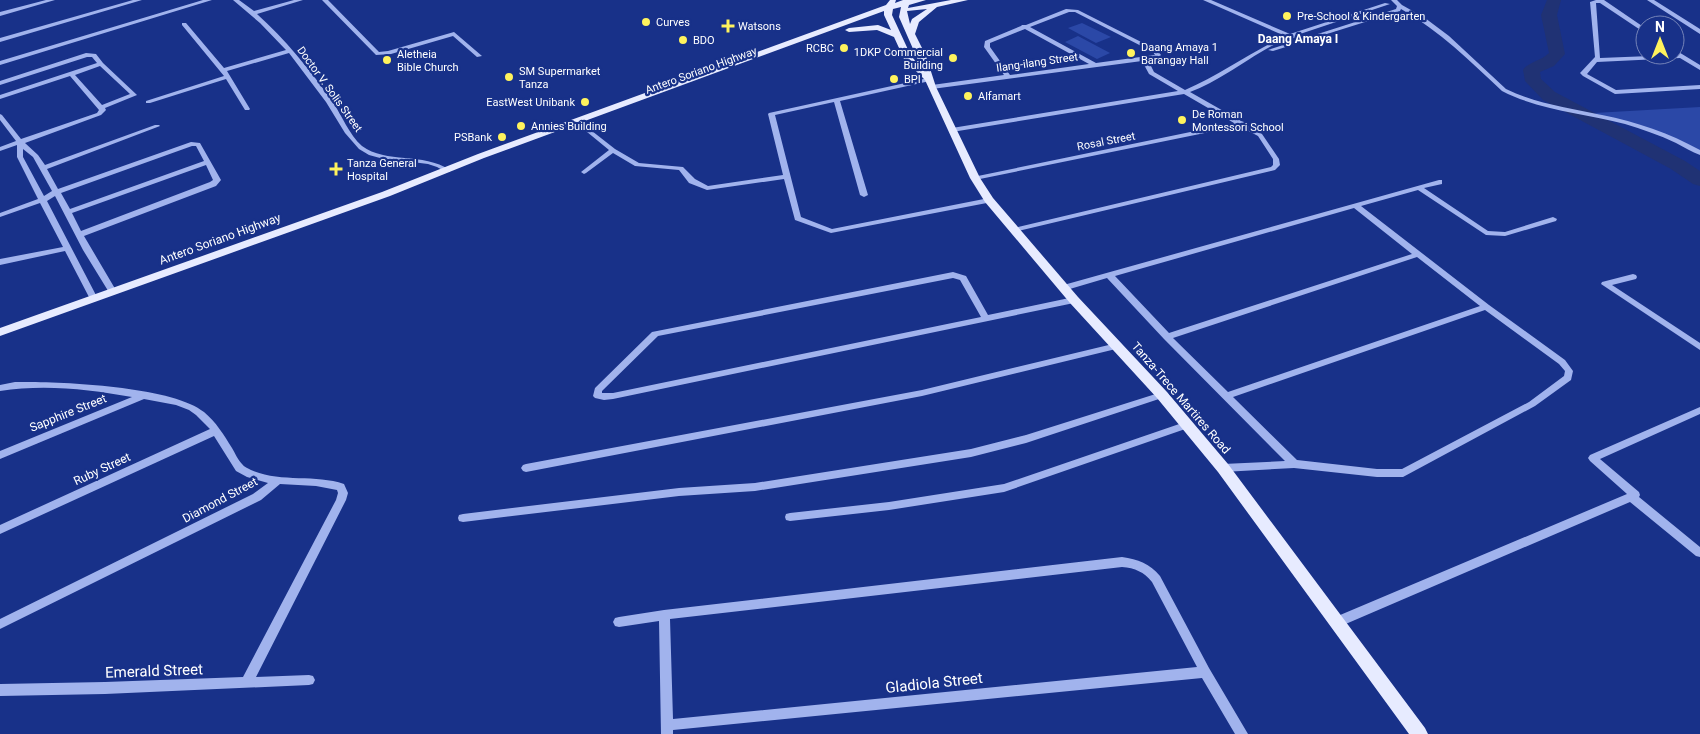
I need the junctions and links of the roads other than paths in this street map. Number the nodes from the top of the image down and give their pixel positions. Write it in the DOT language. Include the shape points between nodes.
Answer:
graph roads {
  1 [pos="52,0"];
  2 [pos="139,0"];
  3 [pos="209,0"];
  4 [pos="236,0"];
  5 [pos="300,0"];
  6 [pos="325,0"];
  7 [pos="922,0"];
  8 [pos="964,0"];
  9 [pos="1206,0"];
  10 [pos="1378,0"];
  11 [pos="1394,0"];
  12 [pos="1650,0"];
  13 [pos="1601,1"];
  14 [pos="942,4"];
  15 [pos="1387,4"];
  16 [pos="905,5"];
  17 [pos="1400,6"];
  18 [pos="890,7"];
  19 [pos="254,13"];
  20 [pos="0,14"];
  21 [pos="184,24"];
  22 [pos="1635,24"];
  23 [pos="1024,26"];
  24 [pos="849,30"];
  25 [pos="1700,32"];
  26 [pos="911,35"];
  27 [pos="898,36"];
  28 [pos="1290,36"];
  29 [pos="0,40"];
  30 [pos="1302,41"];
  31 [pos="290,51"];
  32 [pos="478,56"];
  33 [pos="1250,56"];
  34 [pos="1144,58"];
  35 [pos="1635,58"];
  36 [pos="1685,58"];
  37 [pos="1597,60"];
  38 [pos="0,63"];
  39 [pos="101,64"];
  40 [pos="1095,65"];
  41 [pos="1700,68"];
  42 [pos="71,74"];
  43 [pos="225,74"];
  44 [pos="1008,76"];
  45 [pos="0,83"];
  46 [pos="930,84"];
  47 [pos="1700,87"];
  48 [pos="1184,92"];
  49 [pos="0,97"];
  50 [pos="836,101"];
  51 [pos="148,102"];
  52 [pos="1544,105"];
  53 [pos="101,107"];
  54 [pos="247,109"];
  55 [pos="0,116"];
  56 [pos="1242,124"];
  57 [pos="157,126"];
  58 [pos="583,126"];
  59 [pos="952,130"];
  60 [pos="20,142"];
  61 [pos="0,149"];
  62 [pos="613,150"];
  63 [pos="1700,153"];
  64 [pos="36,156"];
  65 [pos="22,161"];
  66 [pos="208,162"];
  67 [pos="43,168"];
  68 [pos="448,171"];
  69 [pos="584,172"];
  70 [pos="787,177"];
  71 [pos="975,178"];
  72 [pos="1439,182"];
  73 [pos="1420,188"];
  74 [pos="56,192"];
  75 [pos="864,195"];
  76 [pos="43,200"];
  77 [pos="988,200"];
  78 [pos="1355,205"];
  79 [pos="68,212"];
  80 [pos="0,215"];
  81 [pos="1553,220"];
  82 [pos="1014,230"];
  83 [pos="79,235"];
  84 [pos="68,248"];
  85 [pos="1419,254"];
  86 [pos="0,262"];
  87 [pos="1110,276"];
  88 [pos="1633,277"];
  89 [pos="1063,288"];
  90 [pos="113,292"];
  91 [pos="94,299"];
  92 [pos="1074,300"];
  93 [pos="1486,307"];
  94 [pos="986,319"];
  95 [pos="0,332"];
  96 [pos="1167,337"];
  97 [pos="1117,346"];
  98 [pos="1700,347"];
  99 [pos="0,388"];
  100 [pos="145,395"];
  101 [pos="1162,395"];
  102 [pos="1227,396"];
  103 [pos="1700,410"];
  104 [pos="1188,425"];
  105 [pos="215,431"];
  106 [pos="0,455"];
  107 [pos="1294,464"];
  108 [pos="526,468"];
  109 [pos="1224,468"];
  110 [pos="277,481"];
  111 [pos="1631,497"];
  112 [pos="790,517"];
  113 [pos="463,518"];
  114 [pos="0,530"];
  115 [pos="1700,552"];
  116 [pos="664,614"];
  117 [pos="619,622"];
  118 [pos="1337,622"];
  119 [pos="0,624"];
  120 [pos="1205,672"];
  121 [pos="309,680"];
  122 [pos="247,682"];
  123 [pos="0,690"];
  124 [pos="667,729"];
  125 [pos="1242,734"];
  126 [pos="1419,734"];
  1 -- 20 [label="street"];
  2 -- 29 [label="street"];
  3 -- 38 [label="street"];
  4 -- 19 [label="street, Doctor V. Solis Street"];
  5 -- 19 [label="street"];
  6 -- 32 [label="street" via="378,54 454,34"];
  7 -- 16 [label="main road, Antero Soriano Highway"];
  8 -- 14 [label="main road, Antero Soriano Highway"];
  9 -- 28 [label="street"];
  10 -- 15 [label="street"];
  11 -- 17 [label="street"];
  12 -- 25 [label="street"];
  13 -- 22 [label="street"];
  13 -- 37 [label="street" via="1593,2"];
  14 -- 16 [label="main road, Antero Soriano Highway"];
  14 -- 26 [label="main road" via="915,21"];
  15 -- 17 [label="street"];
  15 -- 28 [label="street"];
  16 -- 18 [label="main road, Antero Soriano Highway"];
  16 -- 26 [label="main road, Tanza-Trece Martires Road"];
  17 -- 30 [label="street" via="1398,10"];
  17 -- 52 [label="street" via="1447,37 1504,90"];
  18 -- 24 [label="main road, Antero Soriano Highway"];
  18 -- 27 [label="main road, Tanza-Trece Martires Road"];
  18 -- 68 [label="main road, Antero Soriano Highway" via="481,156"];
  19 -- 31 [label="street, Doctor V. Solis Street"];
  21 -- 43 [label="street"];
  23 -- 34 [label="street" via="1062,12 1076,11 1158,54"];
  23 -- 40 [label="street"];
  23 -- 44 [label="street" via="987,42 987,47"];
  24 -- 27 [label="main road" via="878,27"];
  24 -- 58 [label="main road, Antero Soriano Highway"];
  26 -- 46 [label="main road, Tanza-Trece Martires Road" via="922,56"];
  27 -- 46 [label="main road, Tanza-Trece Martires Road" via="907,56"];
  28 -- 30 [label="street"];
  28 -- 33 [label="street"];
  30 -- 33 [label="street"];
  31 -- 43 [label="street"];
  31 -- 68 [label="street, Doctor V. Solis Street" via="360,148 396,159 441,164"];
  33 -- 48 [label="street" via="1199,87"];
  34 -- 40 [label="street, Ilang-ilang Street"];
  34 -- 48 [label="street" via="1152,73"];
  35 -- 37 [label="street"];
  36 -- 41 [label="street"];
  37 -- 47 [label="street" via="1583,73 1615,92"];
  39 -- 42 [label="street"];
  39 -- 45 [label="street" via="94,55 86,55"];
  39 -- 53 [label="street" via="134,95"];
  40 -- 44 [label="street, Ilang-ilang Street"];
  42 -- 49 [label="street"];
  42 -- 53 [label="street"];
  43 -- 51 [label="street"];
  43 -- 54 [label="street"];
  44 -- 46 [label="street, Ilang-ilang Street"];
  46 -- 50 [label="street"];
  46 -- 59 [label="main road, Tanza-Trece Martires Road"];
  48 -- 56 [label="street"];
  48 -- 59 [label="street"];
  50 -- 70 [label="street" via="771,114"];
  50 -- 75 [label="street"];
  52 -- 63 [label="street" via="1664,134"];
  53 -- 60 [label="street" via="103,111 100,114"];
  55 -- 60 [label="street"];
  56 -- 71 [label="street, Rosal Street"];
  56 -- 82 [label="street" via="1260,135 1276,158 1277,165 1273,169"];
  57 -- 67 [label="street"];
  58 -- 62 [label="street"];
  58 -- 68 [label="main road, Antero Soriano Highway" via="485,162"];
  59 -- 71 [label="main road, Tanza-Trece Martires Road"];
  60 -- 61 [label="street"];
  60 -- 64 [label="street"];
  60 -- 65 [label="street"];
  62 -- 69 [label="street"];
  62 -- 70 [label="street" via="637,165 682,168 692,182 707,188"];
  64 -- 65 [label="street"];
  64 -- 67 [label="street"];
  65 -- 76 [label="street"];
  66 -- 74 [label="street" via="198,144 191,144"];
  66 -- 79 [label="street"];
  66 -- 83 [label="street" via="217,180 213,184"];
  67 -- 74 [label="street"];
  68 -- 90 [label="main road, Antero Soriano Highway"];
  70 -- 77 [label="street" via="798,218 831,231"];
  71 -- 77 [label="main road, Tanza-Trece Martires Road"];
  72 -- 73 [label="street"];
  73 -- 78 [label="street"];
  73 -- 81 [label="street" via="1486,233 1505,234"];
  74 -- 76 [label="street"];
  74 -- 79 [label="street"];
  76 -- 80 [label="street"];
  76 -- 84 [label="street"];
  77 -- 82 [label="main road, Tanza-Trece Martires Road"];
  78 -- 85 [label="street"];
  78 -- 87 [label="street"];
  79 -- 83 [label="street"];
  82 -- 89 [label="main road, Tanza-Trece Martires Road"];
  83 -- 90 [label="street"];
  84 -- 86 [label="street"];
  84 -- 91 [label="street"];
  85 -- 93 [label="street"];
  85 -- 96 [label="street"];
  87 -- 89 [label="street"];
  87 -- 96 [label="street"];
  88 -- 98 [label="street" via="1605,284"];
  89 -- 92 [label="main road, Tanza-Trece Martires Road"];
  90 -- 91 [label="main road, Antero Soriano Highway"];
  91 -- 95 [label="main road, Antero Soriano Highway"];
  92 -- 94 [label="street"];
  92 -- 97 [label="main road, Tanza-Trece Martires Road"];
  93 -- 102 [label="street"];
  93 -- 107 [label="street" via="1562,362 1569,371 1568,378 1532,404 1403,473"];
  94 -- 94 [label="street" via="604,398 598,396 598,390 649,338 693,326 953,275 963,278"];
  96 -- 102 [label="street"];
  97 -- 101 [label="main road, Tanza-Trece Martires Road"];
  97 -- 108 [label="street" via="922,393"];
  99 -- 100 [label="street, Diamond Street" via="27,383"];
  100 -- 105 [label="street, Diamond Street" via="192,408"];
  100 -- 106 [label="street, Sapphire Street"];
  101 -- 104 [label="main road, Tanza-Trece Martires Road"];
  101 -- 113 [label="street" via="1026,439 971,453 755,488 679,492"];
  102 -- 107 [label="street"];
  103 -- 111 [label="street" via="1593,458 1635,495"];
  104 -- 109 [label="main road, Tanza-Trece Martires Road"];
  104 -- 112 [label="street" via="1004,488"];
  105 -- 110 [label="street, Diamond Street" via="239,468"];
  105 -- 114 [label="street, Ruby Street"];
  107 -- 109 [label="street"];
  109 -- 118 [label="main road, Tanza-Trece Martires Road"];
  110 -- 119 [label="street, Diamond Street" via="245,503"];
  110 -- 122 [label="street" via="341,487 342,500"];
  111 -- 115 [label="street"];
  111 -- 118 [label="street"];
  116 -- 117 [label="street"];
  116 -- 120 [label="street" via="1135,563 1156,579"];
  116 -- 124 [label="street"];
  118 -- 126 [label="main road, Tanza-Trece Martires Road"];
  120 -- 124 [label="street, Gladiola Street"];
  120 -- 125 [label="street"];
  121 -- 122 [label="street, Emerald Street"];
  122 -- 123 [label="street, Emerald Street"];
}
